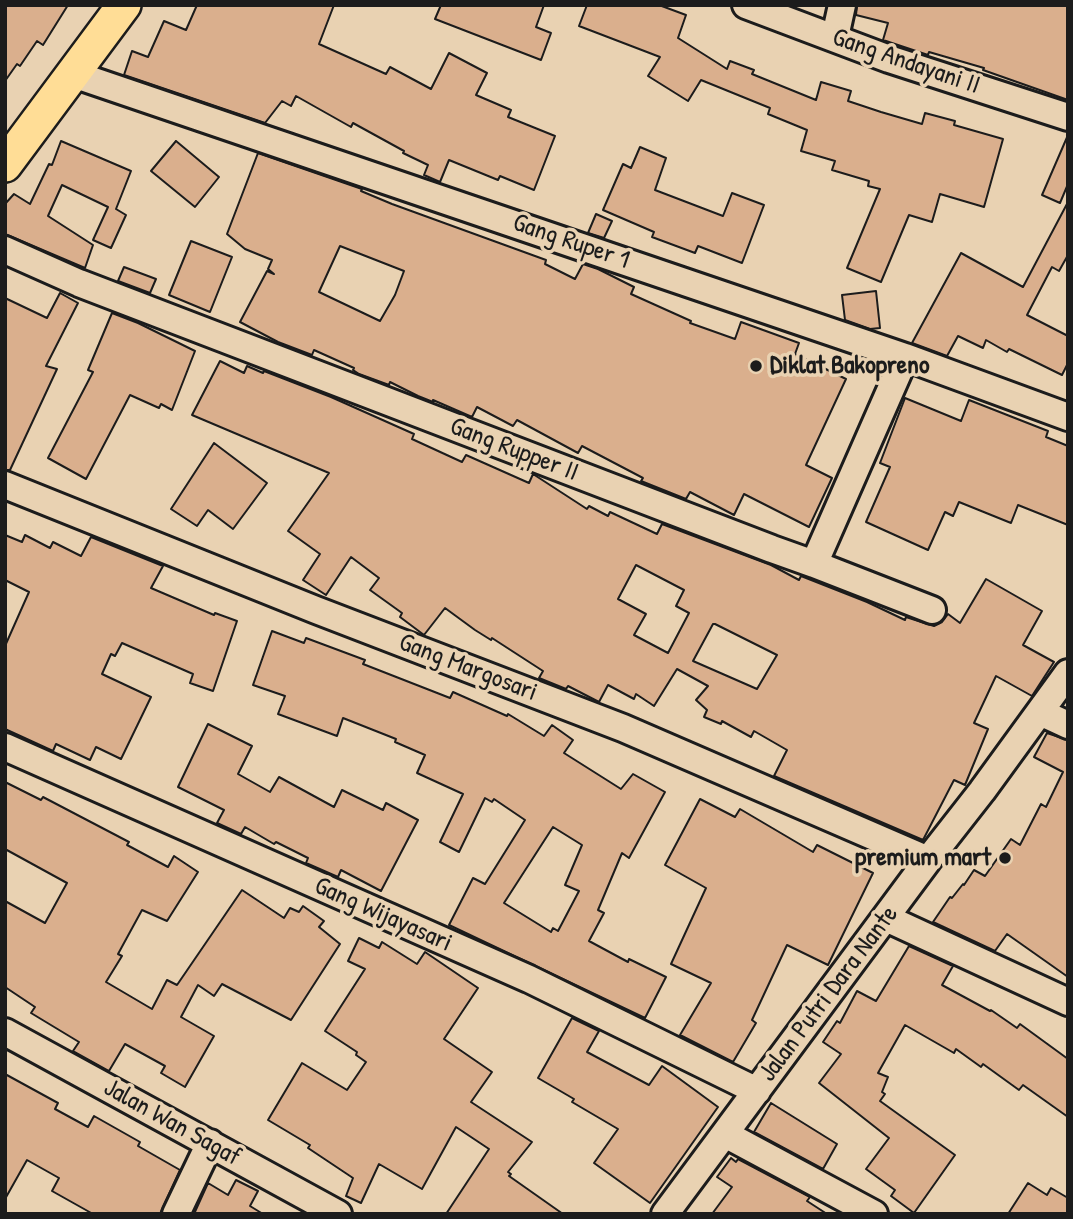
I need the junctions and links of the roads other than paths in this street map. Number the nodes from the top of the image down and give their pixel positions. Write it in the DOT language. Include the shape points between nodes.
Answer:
graph roads {
  1 [pos="124,5"];
  2 [pos="746,5"];
  3 [pos="842,5"];
  4 [pos="835,37"];
  5 [pos="73,74"];
  6 [pos="1068,117"];
  7 [pos="5,165"];
  8 [pos="5,250"];
  9 [pos="905,357"];
  10 [pos="1068,417"];
  11 [pos="5,485"];
  12 [pos="814,564"];
  13 [pos="932,610"];
  14 [pos="1068,673"];
  15 [pos="1040,712"];
  16 [pos="1068,725"];
  17 [pos="5,747"];
  18 [pos="928,860"];
  19 [pos="886,918"];
  20 [pos="1068,1002"];
  21 [pos="5,1032"];
  22 [pos="757,1091"];
  23 [pos="725,1134"];
  24 [pos="210,1143"];
  25 [pos="176,1214"];
  26 [pos="338,1214"];
  27 [pos="665,1214"];
  28 [pos="874,1214"];
  1 -- 5 [label="main road"];
  2 -- 4 [label="street, Gang Andayani II"];
  3 -- 4 [label="street"];
  4 -- 6 [label="street, Gang Andayani II"];
  5 -- 7 [label="main road"];
  5 -- 9 [label="street, Gang Ruper 1"];
  8 -- 12 [label="street, Gang Rupper II" via="79,283"];
  9 -- 10 [label="street, Gang Ruper 1"];
  9 -- 12 [label="street"];
  11 -- 18 [label="street, Gang Margosari" via="623,727"];
  12 -- 13 [label="street, Gang Rupper II"];
  14 -- 15 [label="street, Jalan Putri Dara Nante"];
  15 -- 16 [label="street"];
  15 -- 18 [label="street, Jalan Putri Dara Nante"];
  17 -- 22 [label="street, Gang Wijayasari" via="529,979"];
  18 -- 19 [label="street, Jalan Putri Dara Nante"];
  19 -- 20 [label="street"];
  19 -- 22 [label="street, Jalan Putri Dara Nante"];
  21 -- 24 [label="street, Jalan Wan Sagaf"];
  22 -- 23 [label="street, Jalan Putri Dara Nante"];
  23 -- 27 [label="street, Jalan Putri Dara Nante"];
  23 -- 28 [label="street"];
  24 -- 25 [label="street"];
  24 -- 26 [label="street, Jalan Wan Sagaf"];
}
